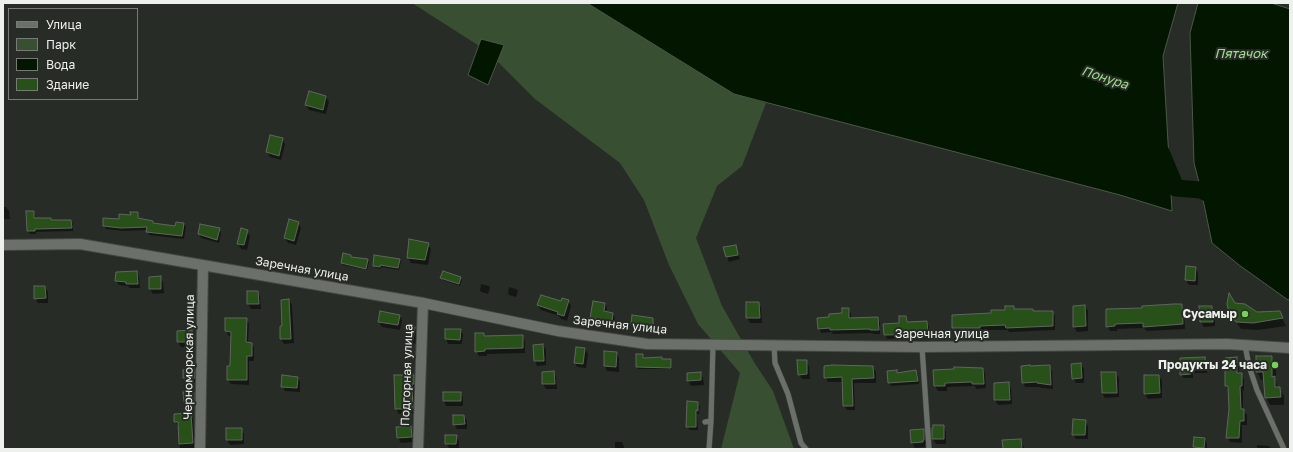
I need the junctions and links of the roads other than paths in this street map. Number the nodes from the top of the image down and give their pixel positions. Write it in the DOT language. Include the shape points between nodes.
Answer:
graph roads {
  1 [pos="3,246"];
  2 [pos="203,265"];
  3 [pos="423,302"];
  4 [pos="713,344"];
  5 [pos="1245,344"];
  6 [pos="774,345"];
  7 [pos="922,348"];
  8 [pos="1290,348"];
  9 [pos="200,449"];
  10 [pos="418,449"];
  11 [pos="709,449"];
  12 [pos="806,449"];
  13 [pos="929,449"];
  14 [pos="1284,449"];
  1 -- 2 [label="street, Заречная улица" via="80,244"];
  2 -- 3 [label="street, Заречная улица"];
  2 -- 9 [label="street, Черноморская улица"];
  3 -- 4 [label="street, Заречная улица" via="558,331 625,341 647,344"];
  3 -- 10 [label="street, Подгорная улица"];
  4 -- 6 [label="street, Заречная улица"];
  4 -- 11 [label="lane" via="708,422"];
  5 -- 7 [label="street, Заречная улица"];
  5 -- 8 [label="street, Заречная улица"];
  5 -- 14 [label="lane" via="1257,390"];
  6 -- 7 [label="street, Заречная улица"];
  6 -- 12 [label="lane" via="774,363 788,394 801,443"];
  7 -- 13 [label="lane"];
}
